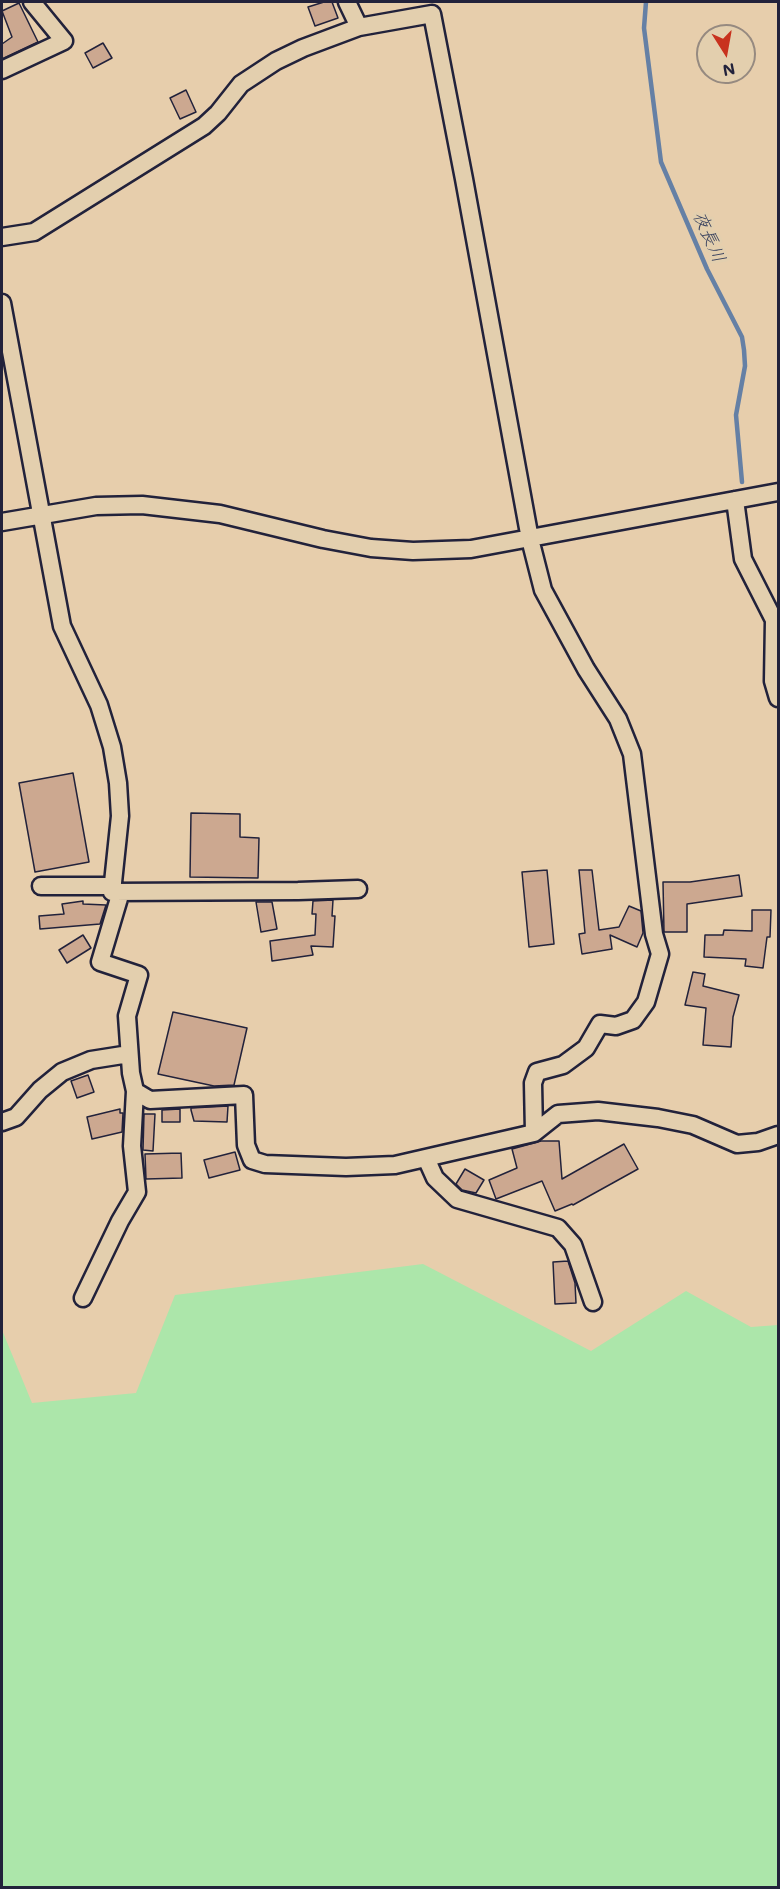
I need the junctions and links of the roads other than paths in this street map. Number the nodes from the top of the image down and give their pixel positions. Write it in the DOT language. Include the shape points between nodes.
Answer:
graph roads {
  1 [pos="32,2"];
  2 [pos="347,2"];
  3 [pos="359,27"];
  4 [pos="2,70"];
  5 [pos="2,237"];
  6 [pos="2,303"];
  7 [pos="778,492"];
  8 [pos="735,500"];
  9 [pos="41,514"];
  10 [pos="2,522"];
  11 [pos="530,539"];
  12 [pos="778,698"];
  13 [pos="41,886"];
  14 [pos="113,889"];
  15 [pos="358,889"];
  16 [pos="129,1054"];
  17 [pos="135,1091"];
  18 [pos="2,1122"];
  19 [pos="534,1133"];
  20 [pos="778,1135"];
  21 [pos="426,1158"];
  22 [pos="83,1298"];
  23 [pos="593,1302"];
  1 -- 4 [label="street" via="64,41"];
  2 -- 3 [label="street"];
  3 -- 5 [label="street" via="267,66 241,84 204,126 34,232"];
  3 -- 11 [label="street" via="432,14"];
  6 -- 9 [label="street"];
  7 -- 8 [label="street"];
  8 -- 11 [label="street"];
  8 -- 12 [label="street" via="743,559 774,620 773,681"];
  9 -- 10 [label="street"];
  9 -- 11 [label="street" via="96,506 180,508 333,541 413,551 471,549"];
  9 -- 14 [label="street" via="62,626 99,705 112,747 120,816"];
  11 -- 19 [label="street" via="543,590 618,719 632,754 654,934 660,954 646,1002 633,1020 616,1026 600,1024 586,1048 563,1065 537,1072 533,1083"];
  13 -- 14 [label="street"];
  14 -- 15 [label="street"];
  14 -- 16 [label="street" via="120,895 100,962 139,975 127,1016"];
  16 -- 17 [label="street"];
  16 -- 18 [label="street" via="91,1060 62,1072 16,1117"];
  17 -- 21 [label="street" via="150,1100 244,1095 246,1145 252,1160 265,1164 346,1167 396,1165"];
  17 -- 22 [label="street" via="132,1146 136,1192"];
  19 -- 20 [label="street" via="558,1114 598,1111 693,1125 737,1144"];
  19 -- 21 [label="street"];
  21 -- 23 [label="street" via="435,1178 457,1199 558,1228 573,1245"];
}
